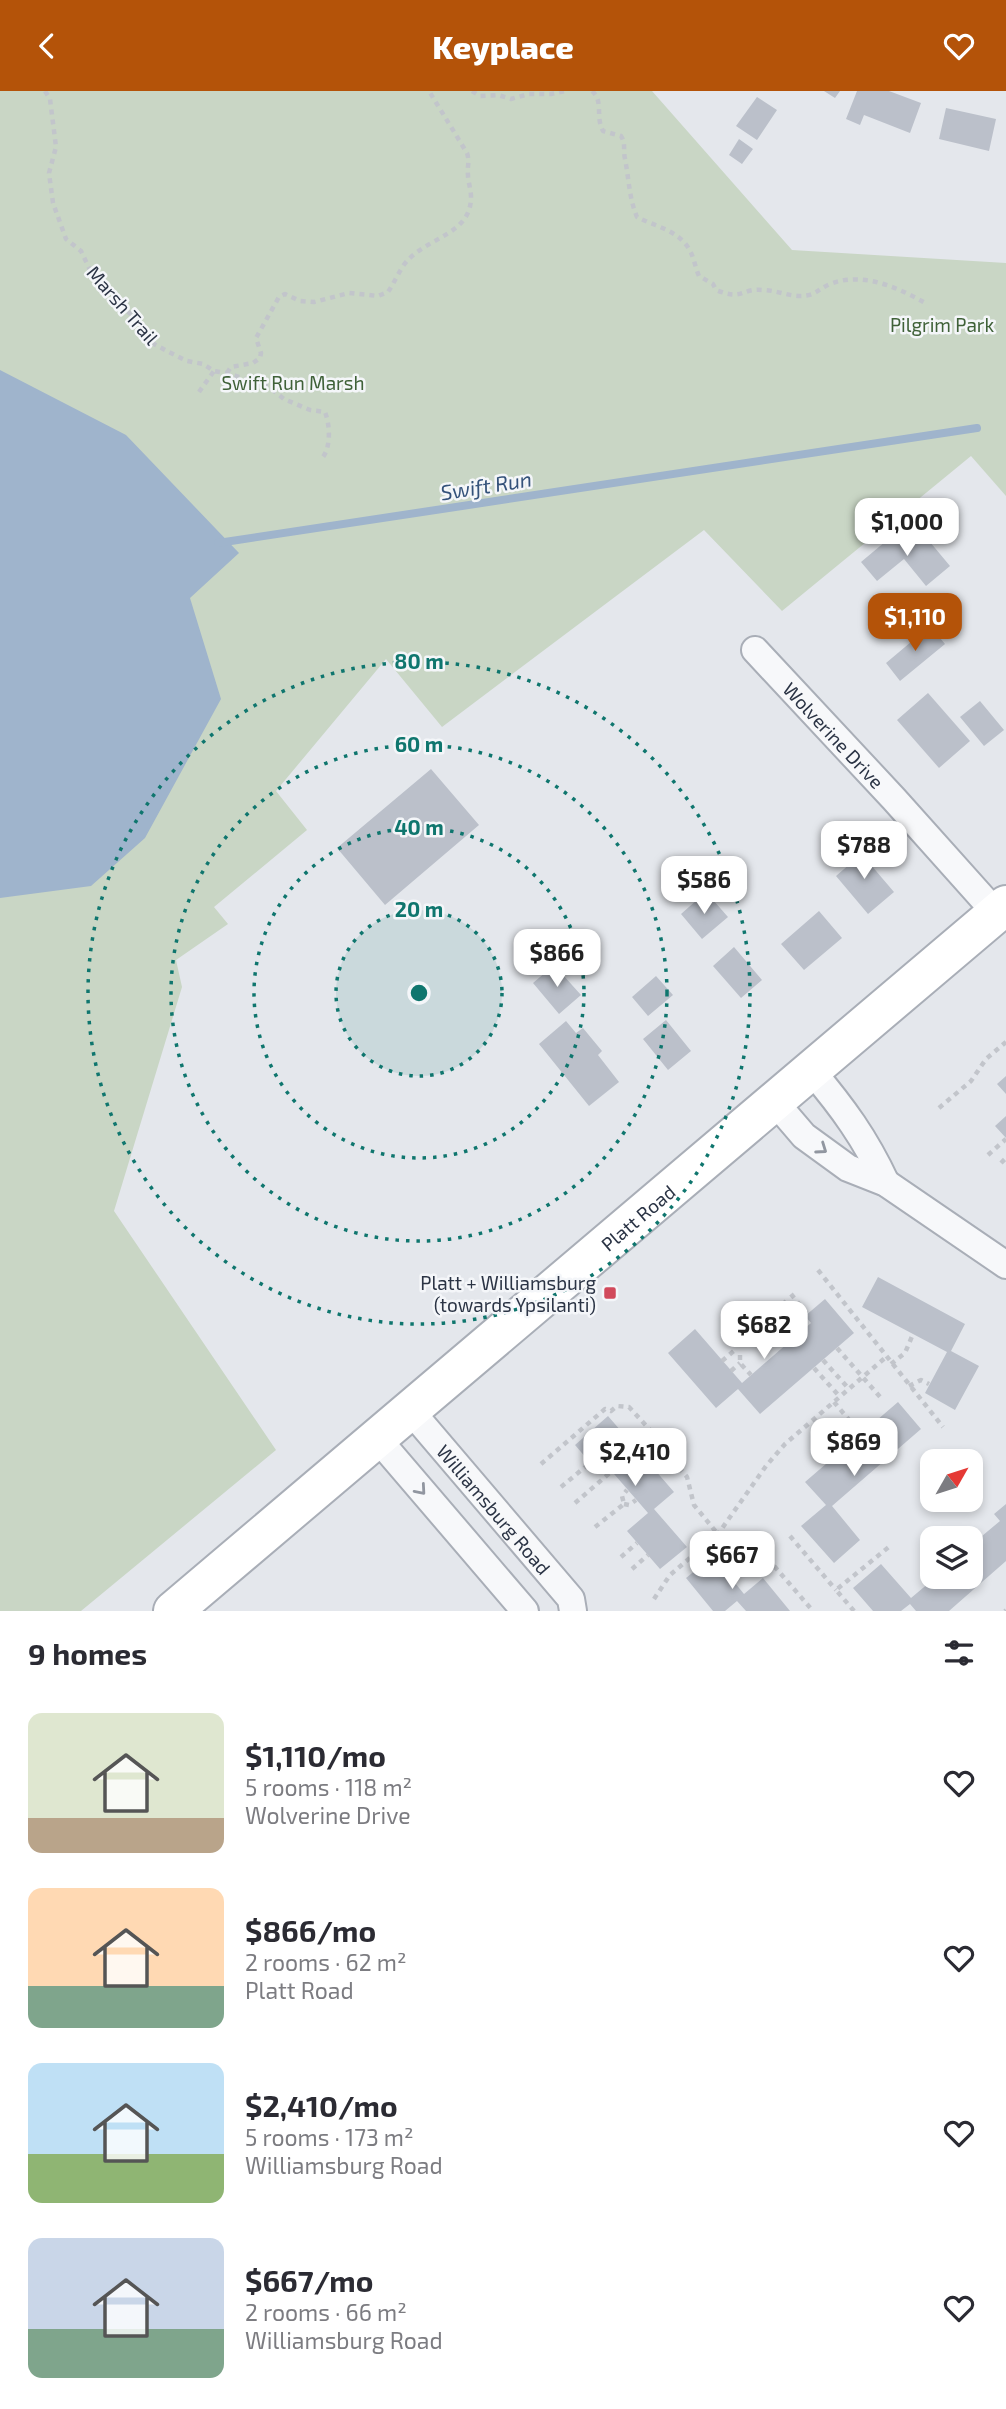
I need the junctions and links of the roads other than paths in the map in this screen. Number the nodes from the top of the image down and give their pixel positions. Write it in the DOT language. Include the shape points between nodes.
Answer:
graph roads {
  1 [pos="755,650"];
  2 [pos="1001,909"];
  3 [pos="811,1070"];
  4 [pos="774,1101"];
  5 [pos="886,1183"];
  6 [pos="1006,1265"];
  7 [pos="410,1410"];
  8 [pos="377,1438"];
  9 [pos="173,1611"];
  10 [pos="525,1611"];
  11 [pos="573,1611"];
  1 -- 2 [label="street, Wolverine Drive"];
  2 -- 3 [label="main road, Platt Road"];
  3 -- 4 [label="main road, Platt Road"];
  3 -- 5 [label="street" via="870,1149"];
  4 -- 5 [label="street, one-way" via="804,1136 848,1168"];
  4 -- 7 [label="main road, Platt Road"];
  5 -- 6 [label="street"];
  7 -- 8 [label="main road, Platt Road"];
  7 -- 11 [label="street, Williamsburg Road" via="571,1599"];
  8 -- 9 [label="main road, Platt Road"];
  8 -- 10 [label="street, one-way"];
}
